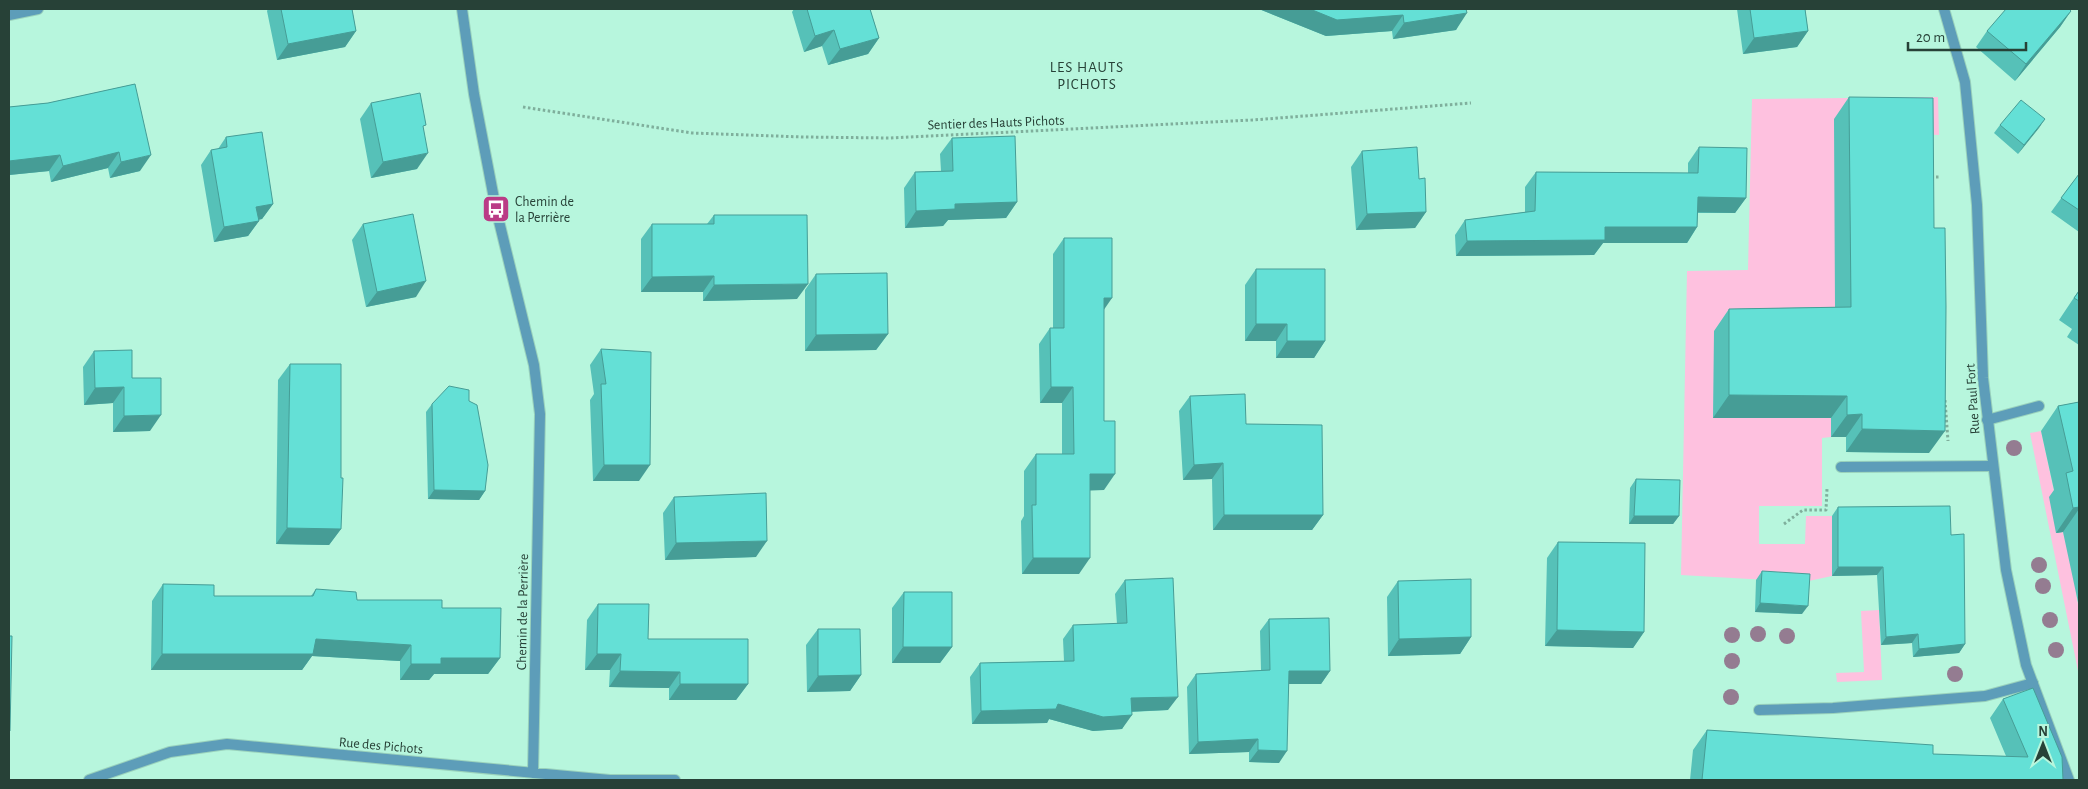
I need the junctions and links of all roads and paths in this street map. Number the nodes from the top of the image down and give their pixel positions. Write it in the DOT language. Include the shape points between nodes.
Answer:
graph roads {
  1 [pos="38,9"];
  2 [pos="462,9"];
  3 [pos="1944,9"];
  4 [pos="9,16"];
  5 [pos="1471,103"];
  6 [pos="523,107"];
  7 [pos="1940,177"];
  8 [pos="1926,178"];
  9 [pos="1944,394"];
  10 [pos="2039,406"];
  11 [pos="1987,420"];
  12 [pos="1954,442"];
  13 [pos="1992,466"];
  14 [pos="1841,467"];
  15 [pos="2033,683"];
  16 [pos="1759,710"];
  17 [pos="532,773"];
  18 [pos="88,780"];
  19 [pos="675,780"];
  20 [pos="2069,780"];
  1 -- 4 [label="street"];
  2 -- 17 [label="street, Chemin de la Perrière" via="499,226 534,365 540,414"];
  3 -- 11 [label="street, Rue Paul Fort" via="1965,82 1975,177"];
  5 -- 6 [label="path, Sentier des Hauts Pichots" via="1253,120 890,138 701,134"];
  7 -- 8 [label="path"];
  9 -- 12 [label="path" via="1948,443"];
  10 -- 11 [label="street"];
  11 -- 13 [label="street, Rue Paul Fort"];
  13 -- 14 [label="street"];
  13 -- 15 [label="street, Rue Paul Fort" via="2006,570 2026,665"];
  15 -- 16 [label="street" via="1985,696 1833,708"];
  15 -- 20 [label="street, Rue Paul Fort"];
  17 -- 18 [label="street, Rue des Pichots" via="227,744 170,752"];
  17 -- 19 [label="street, Rue des Pichots" via="610,780"];
}
